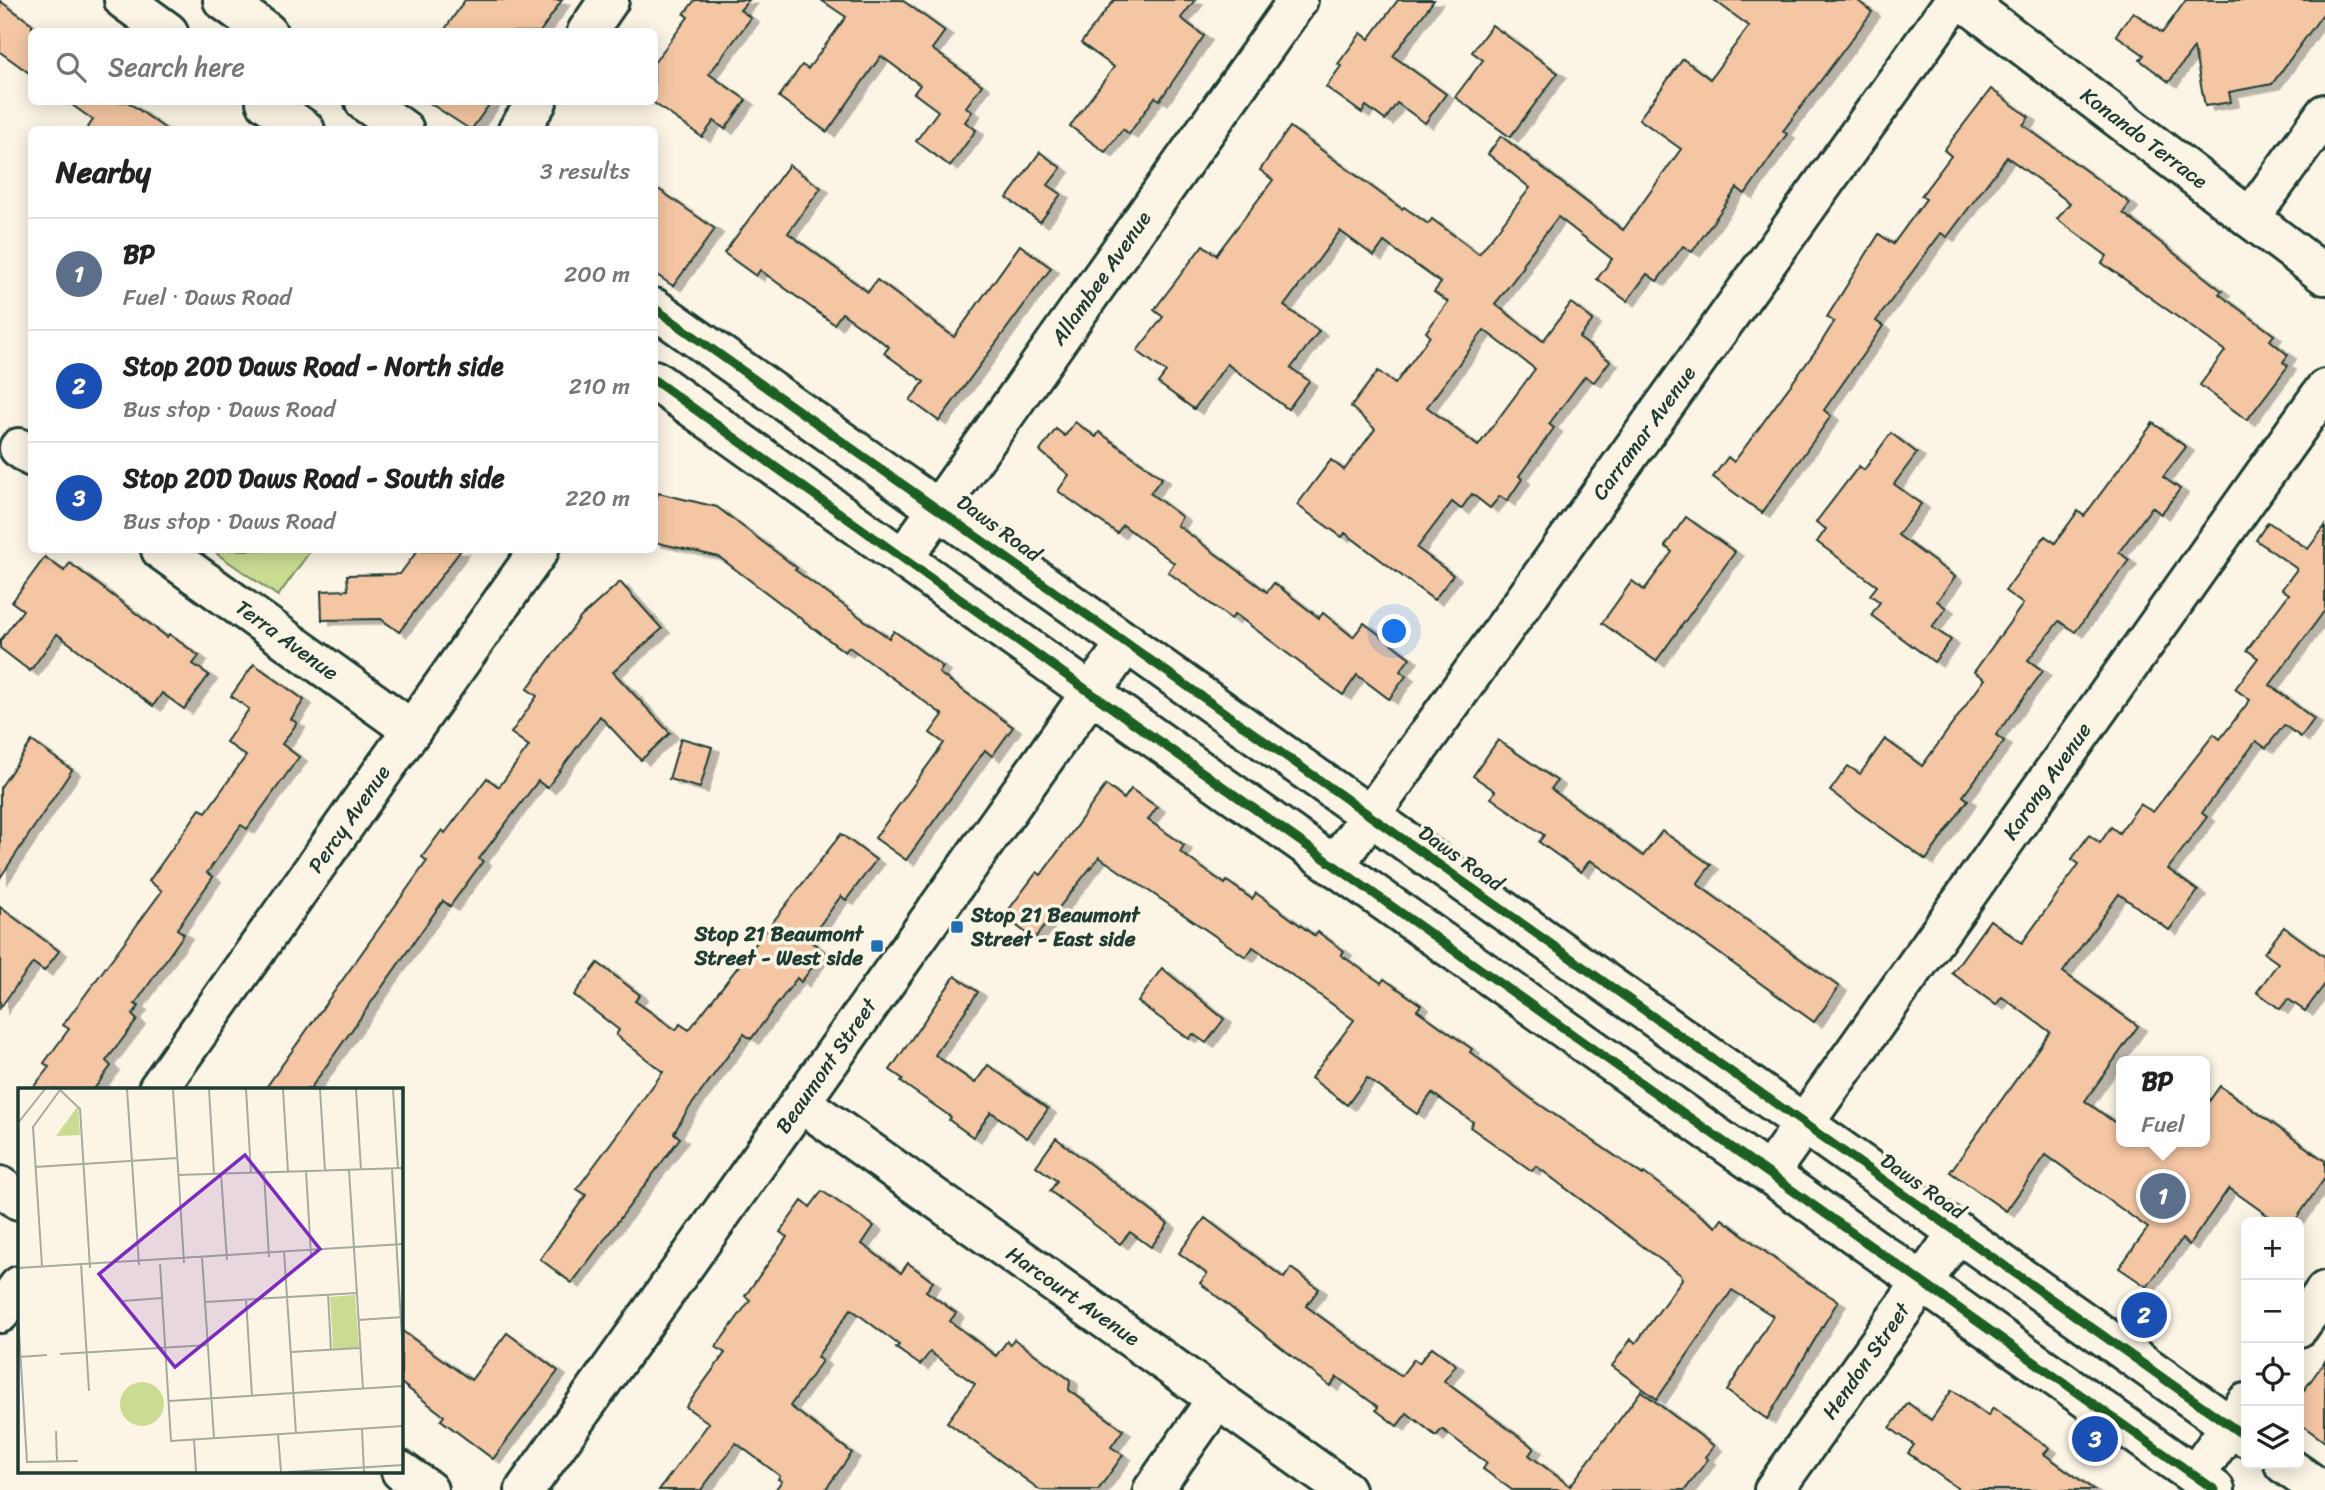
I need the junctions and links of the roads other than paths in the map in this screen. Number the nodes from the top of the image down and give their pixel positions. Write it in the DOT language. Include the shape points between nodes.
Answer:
graph roads {
  1 [pos="124,0"];
  2 [pos="223,0"];
  3 [pos="609,0"];
  4 [pos="1298,0"];
  5 [pos="1955,0"];
  6 [pos="1964,0"];
  7 [pos="162,28"];
  8 [pos="262,28"];
  9 [pos="590,28"];
  10 [pos="270,105"];
  11 [pos="369,105"];
  12 [pos="535,105"];
  13 [pos="2325,114"];
  14 [pos="299,126"];
  15 [pos="398,126"];
  16 [pos="521,126"];
  17 [pos="2250,218"];
  18 [pos="2325,275"];
  19 [pos="658,311"];
  20 [pos="658,385"];
  21 [pos="2325,389"];
  22 [pos="939,507"];
  23 [pos="165,553"];
  24 [pos="538,553"];
  25 [pos="904,556"];
  26 [pos="1127,642"];
  27 [pos="1091,693"];
  28 [pos="412,730"];
  29 [pos="1371,815"];
  30 [pos="1334,866"];
  31 [pos="159,1088"];
  32 [pos="800,1102"];
  33 [pos="1804,1123"];
  34 [pos="1769,1173"];
  35 [pos="0,1186"];
  36 [pos="18,1199"];
  37 [pos="1958,1232"];
  38 [pos="1921,1282"];
  39 [pos="18,1287"];
  40 [pos="2325,1291"];
  41 [pos="0,1314"];
  42 [pos="2304,1320"];
  43 [pos="1217,1399"];
  44 [pos="2241,1422"];
  45 [pos="2291,1469"];
  46 [pos="402,1472"];
  47 [pos="2205,1483"];
  48 [pos="428,1490"];
  49 [pos="525,1490"];
  50 [pos="1153,1490"];
  51 [pos="1345,1490"];
  52 [pos="1774,1490"];
  53 [pos="2320,1490"];
  1 -- 7 [label="street"];
  2 -- 8 [label="street"];
  3 -- 9 [label="street"];
  4 -- 22 [label="street, Allambee Avenue"];
  5 -- 29 [label="street, Carramar Avenue"];
  6 -- 17 [label="street, Konando Terrace"];
  10 -- 14 [label="street"];
  11 -- 15 [label="street"];
  12 -- 16 [label="street"];
  13 -- 17 [label="street"];
  17 -- 18 [label="street, Konando Terrace"];
  19 -- 22 [label="street, Daws Road"];
  20 -- 25 [label="street"];
  21 -- 33 [label="street, Karong Avenue"];
  22 -- 25 [label="street, Allambee Avenue"];
  22 -- 26 [label="street, Daws Road"];
  23 -- 28 [label="street, Terra Avenue"];
  24 -- 28 [label="street, Percy Avenue"];
  25 -- 27 [label="street"];
  26 -- 27 [label="street, Beaumont Street"];
  26 -- 29 [label="street, Daws Road"];
  27 -- 30 [label="street"];
  27 -- 32 [label="street, Beaumont Street"];
  28 -- 31 [label="street, Percy Avenue"];
  29 -- 30 [label="street, Carramar Avenue"];
  29 -- 33 [label="street, Daws Road"];
  30 -- 34 [label="street"];
  32 -- 43 [label="street, Harcourt Avenue"];
  32 -- 49 [label="street, Beaumont Street"];
  33 -- 34 [label="street, Karong Avenue"];
  33 -- 37 [label="street, Daws Road"];
  34 -- 38 [label="street"];
  35 -- 36 [label="street"];
  37 -- 38 [label="street, Hendon Street"];
  37 -- 44 [label="street, Daws Road"];
  38 -- 47 [label="street"];
  38 -- 52 [label="street, Hendon Street"];
  39 -- 41 [label="street"];
  40 -- 42 [label="street"];
  43 -- 50 [label="street"];
  43 -- 51 [label="street, Harcourt Avenue"];
  44 -- 47 [label="street"];
  45 -- 53 [label="street"];
  46 -- 48 [label="street"];
}
